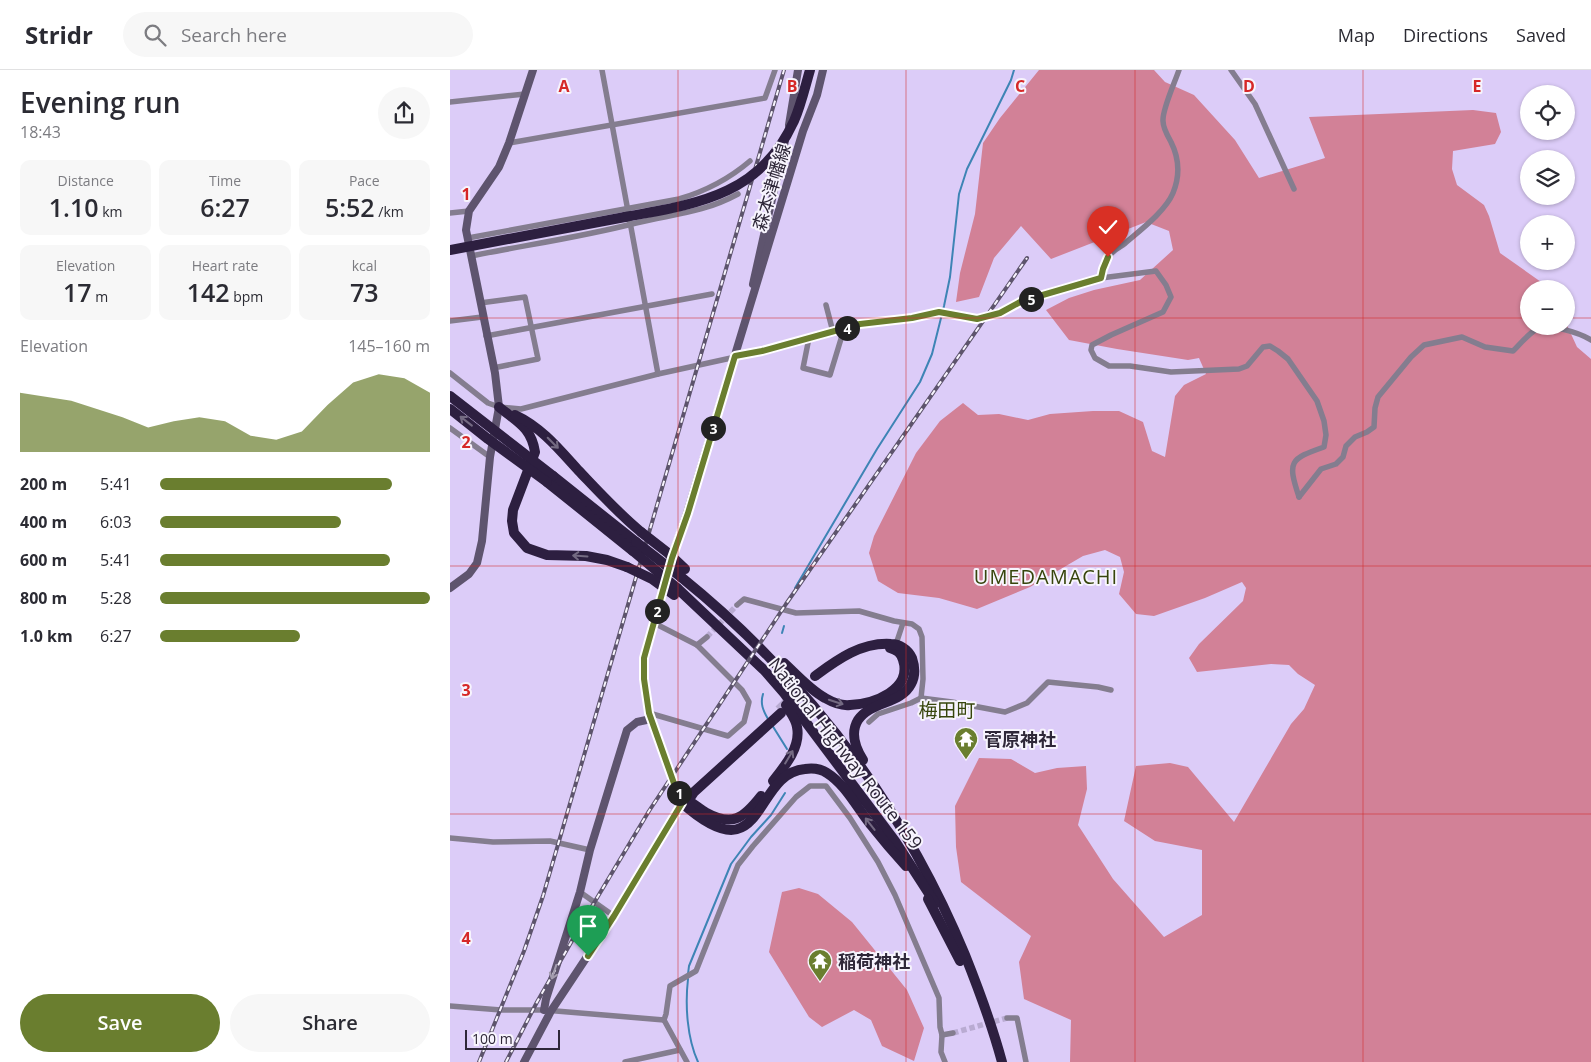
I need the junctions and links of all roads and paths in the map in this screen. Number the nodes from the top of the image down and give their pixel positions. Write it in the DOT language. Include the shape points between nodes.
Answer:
graph roads {
  1 [pos="533,70"];
  2 [pos="602,70"];
  3 [pos="775,70"];
  4 [pos="798,70"];
  5 [pos="810,70"];
  6 [pos="824,70"];
  7 [pos="1179,70"];
  8 [pos="1232,70"];
  9 [pos="525,94"];
  10 [pos="450,102"];
  11 [pos="612,126"];
  12 [pos="803,131"];
  13 [pos="787,134"];
  14 [pos="509,144"];
  15 [pos="750,161"];
  16 [pos="722,182"];
  17 [pos="1294,189"];
  18 [pos="738,194"];
  19 [pos="729,199"];
  20 [pos="469,211"];
  21 [pos="450,213"];
  22 [pos="628,217"];
  23 [pos="469,247"];
  24 [pos="450,250"];
  25 [pos="1101,278"];
  26 [pos="712,294"];
  27 [pos="480,303"];
  28 [pos="826,305"];
  29 [pos="646,306"];
  30 [pos="748,312"];
  31 [pos="482,317"];
  32 [pos="450,321"];
  33 [pos="532,327"];
  34 [pos="844,329"];
  35 [pos="833,332"];
  36 [pos="486,336"];
  37 [pos="809,338"];
  38 [pos="1591,340"];
  39 [pos="735,356"];
  40 [pos="493,368"];
  41 [pos="658,374"];
  42 [pos="451,377"];
  43 [pos="450,396"];
  44 [pos="499,407"];
  45 [pos="450,409"];
  46 [pos="450,428"];
  47 [pos="490,457"];
  48 [pos="550,479"];
  49 [pos="637,541"];
  50 [pos="450,588"];
  51 [pos="675,591"];
  52 [pos="737,605"];
  53 [pos="730,618"];
  54 [pos="654,623"];
  55 [pos="903,623"];
  56 [pos="706,637"];
  57 [pos="697,646"];
  58 [pos="896,647"];
  59 [pos="816,678"];
  60 [pos="1111,690"];
  61 [pos="784,693"];
  62 [pos="921,698"];
  63 [pos="780,712"];
  64 [pos="650,716"];
  65 [pos="869,722"];
  66 [pos="684,801"];
  67 [pos="450,838"];
  68 [pos="590,850"];
  69 [pos="580,892"];
  70 [pos="614,916"];
  71 [pos="952,925"];
  72 [pos="972,982"];
  73 [pos="450,1006"];
  74 [pos="547,1010"];
  75 [pos="1007,1018"];
  76 [pos="664,1020"];
  77 [pos="993,1029"];
  78 [pos="953,1033"];
  79 [pos="942,1035"];
  80 [pos="680,1050"];
  81 [pos="524,1062"];
  82 [pos="625,1062"];
  83 [pos="687,1062"];
  84 [pos="945,1062"];
  85 [pos="1000,1062"];
  86 [pos="1006,1062"];
  87 [pos="1026,1062"];
  1 -- 9 [label="main road"];
  2 -- 11 [label="street"];
  3 -- 11 [label="street" via="765,98"];
  4 -- 13 [label="main road, 森本津幡線"];
  5 -- 22 [label="highway, bridge" via="789,131 771,158 751,177 705,200"];
  6 -- 12 [label="main road, 森本津幡線"];
  7 -- 25 [label="street" via="1162,119 1175,151 1178,181 1162,209 1108,257"];
  8 -- 17 [label="street" via="1255,104"];
  9 -- 10 [label="street"];
  9 -- 14 [label="main road"];
  11 -- 14 [label="street"];
  11 -- 22 [label="street"];
  12 -- 13 [label="street"];
  12 -- 30 [label="main road, 森本津幡線"];
  13 -- 30 [label="main road, 森本津幡線"];
  14 -- 20 [label="main road" via="499,167"];
  15 -- 16 [label="street"];
  16 -- 19 [label="street"];
  16 -- 22 [label="street"];
  18 -- 19 [label="street"];
  19 -- 22 [label="street" via="707,208"];
  20 -- 21 [label="street"];
  20 -- 23 [label="main road" via="466,230"];
  22 -- 23 [label="highway"];
  22 -- 23 [label="street" via="581,233"];
  22 -- 23 [label="street" via="578,219"];
  22 -- 29 [label="street"];
  23 -- 24 [label="highway"];
  23 -- 27 [label="main road"];
  25 -- 34 [label="street" via="1022,301 1000,313 977,319 943,313"];
  25 -- 38 [label="street" via="1156,271 1171,297 1163,312 1092,345 1095,358 1109,366 1171,372 1238,369 1248,366 1263,347 1270,346 1288,359 1317,401 1326,435 1324,447 1302,455 1294,462 1293,480 1299,497 1321,470 1343,457 1346,446 1355,437 1374,427 1378,397 1424,345 1462,338 1485,347 1513,351 1538,328 1555,328"];
  26 -- 29 [label="street"];
  27 -- 31 [label="main road"];
  27 -- 33 [label="street" via="526,297"];
  28 -- 35 [label="street"];
  29 -- 33 [label="street"];
  29 -- 41 [label="street"];
  30 -- 39 [label="main road, 森本津幡線"];
  31 -- 32 [label="street"];
  31 -- 36 [label="main road"];
  33 -- 36 [label="street"];
  33 -- 40 [label="street" via="538,359"];
  34 -- 35 [label="street"];
  34 -- 37 [label="street" via="830,375 803,368"];
  35 -- 37 [label="street"];
  36 -- 40 [label="main road"];
  37 -- 39 [label="street"];
  39 -- 41 [label="street"];
  39 -- 54 [label="main road, 森本津幡線"];
  40 -- 44 [label="main road"];
  41 -- 44 [label="street" via="521,409"];
  42 -- 44 [label="street"];
  43 -- 48 [label="highway, National Highway Route 159, bridge"];
  44 -- 47 [label="main road"];
  44 -- 49 [label="highway, one-way" via="531,422 553,442 619,513"];
  51 -- 44 [label="highway, one-way, bridge" via="607,560 547,555 527,548 514,533 512,522 513,510 535,452 534,442 528,430"];
  48 -- 45 [label="highway, National Highway Route 159, one-way, bridge" via="488,439"];
  46 -- 47 [label="street"];
  47 -- 50 [label="main road" via="477,563 469,574"];
  48 -- 49 [label="highway, National Highway Route 159"];
  49 -- 51 [label="highway, National Highway Route 159, bridge"];
  49 -- 53 [label="highway, National Highway Route 159, bridge" via="683,573 696,589"];
  51 -- 61 [label="highway, National Highway Route 159" via="764,670"];
  52 -- 55 [label="street" via="744,599 796,613 859,612"];
  53 -- 58 [label="highway, one-way" via="747,629 817,693 841,704 875,700 896,689 904,676 905,666"];
  53 -- 71 [label="highway, National Highway Route 159" via="786,674 852,754 901,826"];
  54 -- 57 [label="street"];
  54 -- 64 [label="main road, 森本津幡線" via="644,658"];
  55 -- 58 [label="street"];
  55 -- 62 [label="street" via="919,629 922,637"];
  56 -- 57 [label="street"];
  57 -- 64 [label="street" via="742,690 749,702 744,722 728,736"];
  58 -- 59 [label="highway" via="856,653"];
  58 -- 71 [label="highway" via="904,648 910,654 915,670 912,683 902,694 867,711 855,728 855,741 870,773 923,858 953,919"];
  60 -- 62 [label="street" via="1048,682 1027,703 1005,712"];
  66 -- 61 [label="highway, one-way" via="721,819 732,820 748,813 779,774 795,746 797,727"];
  61 -- 72 [label="highway, National Highway Route 159" via="913,868 951,934"];
  62 -- 65 [label="street" via="878,714"];
  63 -- 66 [label="highway"];
  64 -- 66 [label="main road, 森本津幡線" via="676,789"];
  64 -- 68 [label="main road" via="627,730"];
  66 -- 70 [label="main road"];
  72 -- 66 [label="highway, one-way" via="917,882 844,789 826,772 815,769 791,771 742,828 713,825 700,818"];
  67 -- 68 [label="street" via="493,842 550,841"];
  68 -- 69 [label="main road"];
  69 -- 70 [label="street"];
  69 -- 74 [label="main road, one-way" via="546,999"];
  70 -- 74 [label="main road"];
  71 -- 77 [label="highway, National Highway Route 159"];
  72 -- 85 [label="highway, National Highway Route 159"];
  73 -- 74 [label="street"];
  74 -- 76 [label="street"];
  74 -- 81 [label="main road"];
  75 -- 87 [label="street" via="1017,1018"];
  76 -- 79 [label="street" via="670,986 696,971 738,865 796,797 810,786 826,786 878,862 895,895 939,998"];
  76 -- 80 [label="street"];
  77 -- 85 [label="highway, National Highway Route 159"];
  77 -- 86 [label="highway" via="997,1032"];
  78 -- 79 [label="street"];
  79 -- 84 [label="street" via="941,1052"];
  80 -- 82 [label="street"];
  80 -- 83 [label="street"];
}
